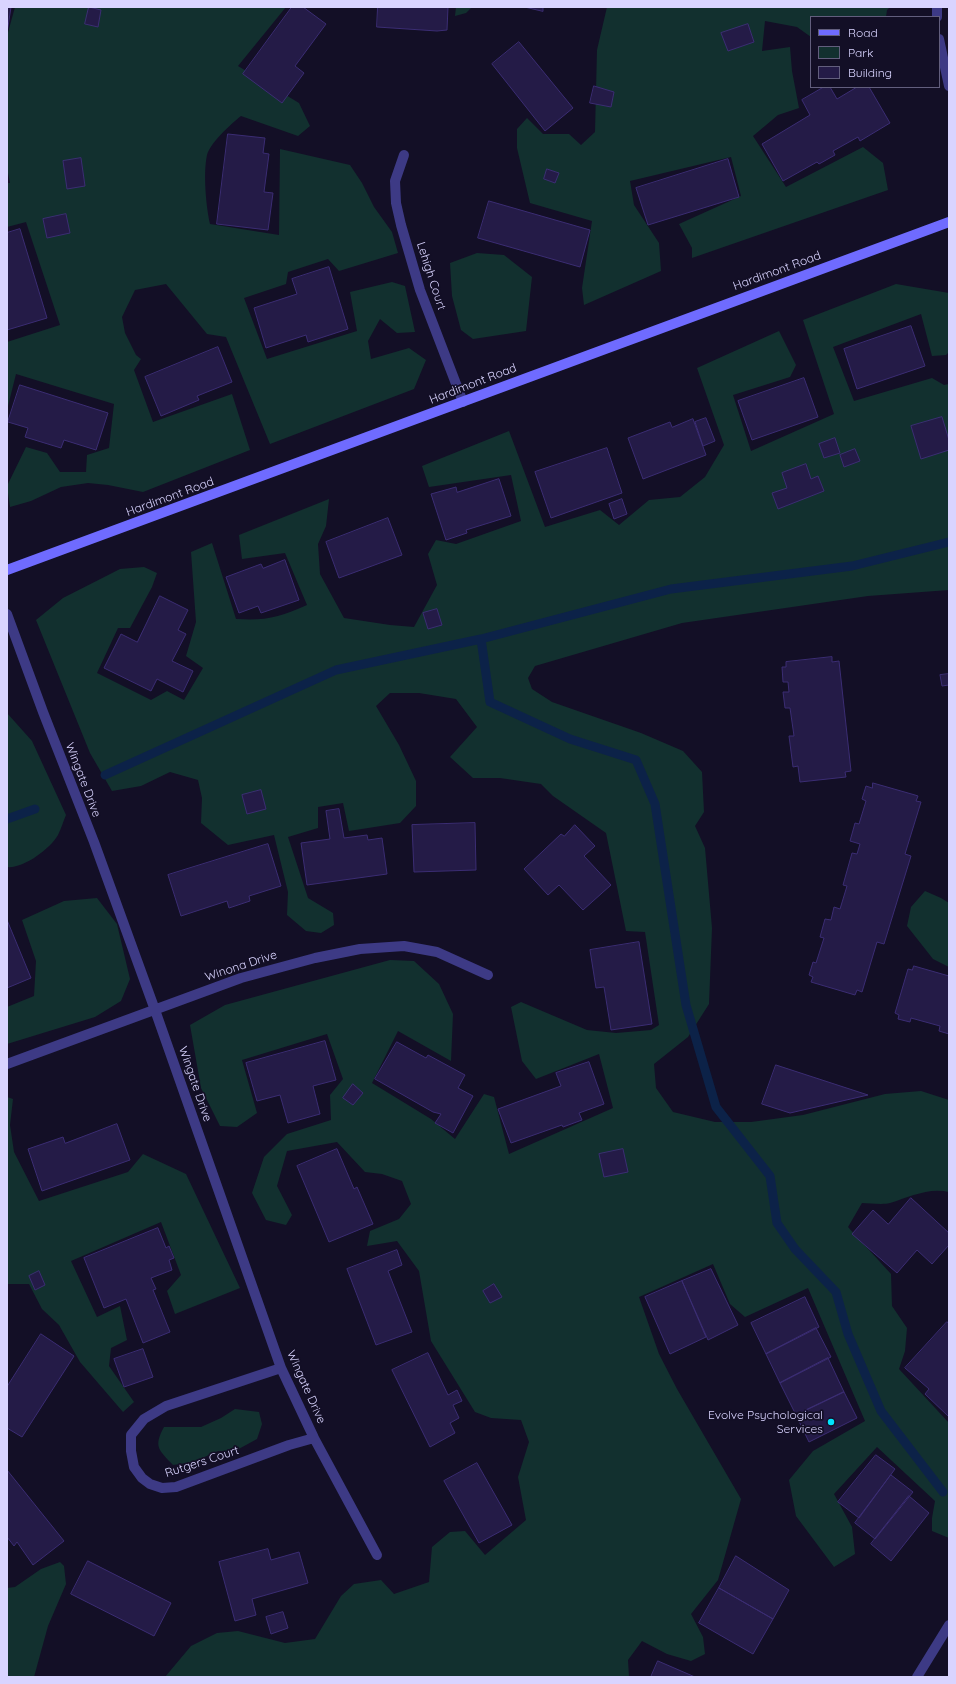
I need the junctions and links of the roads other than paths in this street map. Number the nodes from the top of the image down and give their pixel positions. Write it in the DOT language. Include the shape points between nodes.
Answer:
graph roads {
  1 [pos="940,44"];
  2 [pos="949,86"];
  3 [pos="404,155"];
  4 [pos="949,222"];
  5 [pos="463,402"];
  6 [pos="7,570"];
  7 [pos="7,614"];
  8 [pos="488,975"];
  9 [pos="155,1010"];
  10 [pos="7,1064"];
  11 [pos="281,1368"];
  12 [pos="314,1438"];
  13 [pos="377,1555"];
  14 [pos="949,1625"];
  15 [pos="917,1677"];
  1 -- 2 [label="street"];
  3 -- 5 [label="street, Lehigh Court" via="395,181 401,225 420,290"];
  4 -- 5 [label="street, Hardimont Road"];
  5 -- 6 [label="street, Hardimont Road"];
  7 -- 9 [label="street, Wingate Drive"];
  8 -- 9 [label="street, Winona Drive" via="437,952 404,946 360,949 241,978"];
  9 -- 10 [label="street, Winona Drive"];
  9 -- 11 [label="street, Wingate Drive"];
  11 -- 12 [label="street, Wingate Drive"];
  11 -- 12 [label="street, Rutgers Court" via="166,1406 144,1419 131,1435 134,1467 150,1484 162,1488 176,1487"];
  12 -- 13 [label="street, Wingate Drive"];
  14 -- 15 [label="street"];
}
